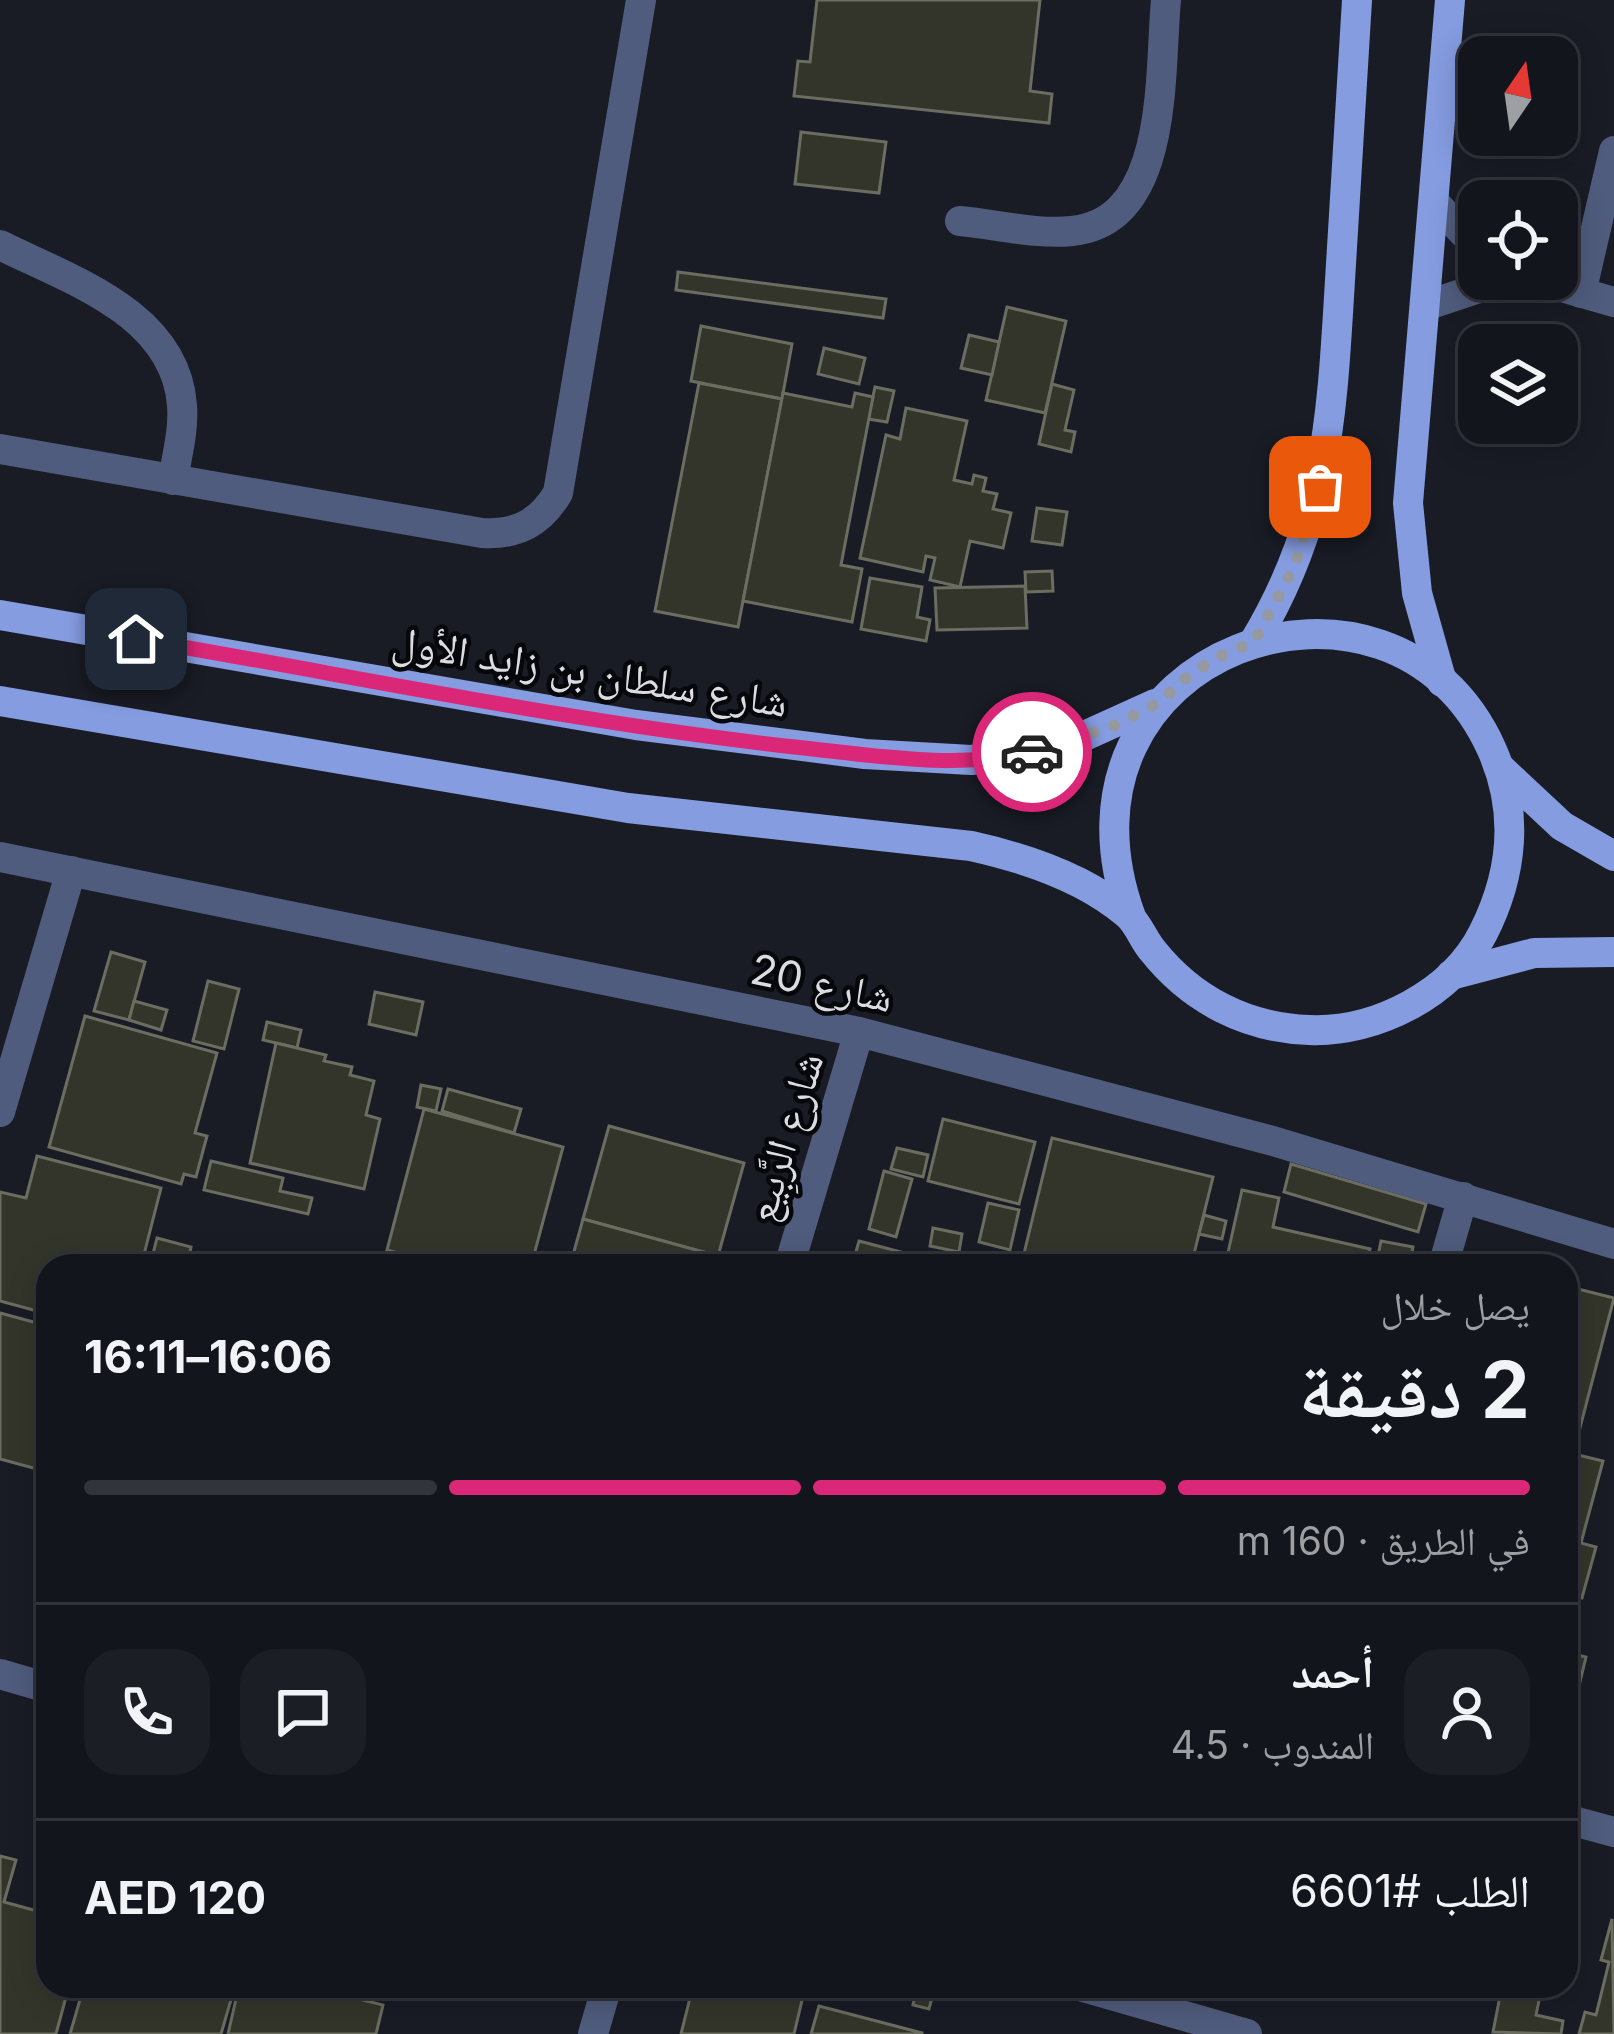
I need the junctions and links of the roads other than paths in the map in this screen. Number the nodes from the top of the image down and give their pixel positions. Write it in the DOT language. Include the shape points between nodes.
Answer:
graph roads {
  1 [pos="641,0"];
  2 [pos="1166,0"];
  3 [pos="1357,0"];
  4 [pos="1450,0"];
  5 [pos="1614,151"];
  6 [pos="1435,203"];
  7 [pos="960,221"];
  8 [pos="1458,232"];
  9 [pos="0,245"];
  10 [pos="1578,291"];
  11 [pos="1581,292"];
  12 [pos="1458,295"];
  13 [pos="1614,302"];
  14 [pos="1425,306"];
  15 [pos="0,449"];
  16 [pos="173,480"];
  17 [pos="0,615"];
  18 [pos="1254,642"];
  19 [pos="1442,682"];
  20 [pos="0,700"];
  21 [pos="1160,702"];
  22 [pos="1500,767"];
  23 [pos="1614,856"];
  24 [pos="0,857"];
  25 [pos="71,871"];
  26 [pos="1131,916"];
  27 [pos="1614,952"];
  28 [pos="1451,975"];
  29 [pos="859,1032"];
  30 [pos="0,1112"];
  31 [pos="1463,1197"];
  32 [pos="1614,1244"];
  33 [pos="794,1254"];
  34 [pos="1446,1254"];
  35 [pos="0,1674"];
  36 [pos="36,1684"];
  37 [pos="1578,1822"];
  38 [pos="1614,1832"];
  39 [pos="604,1998"];
  40 [pos="1106,1998"];
  41 [pos="1157,2021"];
  42 [pos="593,2034"];
  43 [pos="1247,2034"];
  1 -- 16 [label="street" via="558,493 548,509 518,530 482,533"];
  2 -- 7 [label="street" via="1151,154 1124,209 1069,232"];
  3 -- 18 [label="main road" via="1328,445 1294,567"];
  4 -- 6 [label="main road"];
  5 -- 11 [label="street"];
  6 -- 8 [label="street"];
  6 -- 14 [label="main road"];
  9 -- 16 [label="street" via="113,304 161,345 182,406"];
  10 -- 11 [label="street"];
  11 -- 13 [label="street"];
  12 -- 14 [label="street"];
  14 -- 19 [label="main road" via="1408,503 1417,593"];
  15 -- 16 [label="street"];
  17 -- 21 [label="main road, شارع سلطان بن زايد الأول" via="636,725 884,756 1021,754 1070,743"];
  18 -- 19 [label="main road" via="1334,634 1409,659"];
  18 -- 21 [label="main road" via="1188,676"];
  19 -- 22 [label="main road" via="1486,735"];
  20 -- 26 [label="main road" via="628,808 970,846 1038,865"];
  21 -- 26 [label="main road" via="1138,733 1114,805 1112,843"];
  22 -- 23 [label="main road" via="1562,826"];
  22 -- 28 [label="main road" via="1510,856 1499,900"];
  24 -- 25 [label="street, شارع 20"];
  25 -- 29 [label="street, شارع 20"];
  25 -- 30 [label="street"];
  26 -- 28 [label="main road" via="1150,948 1205,1000 1276,1027 1351,1027 1388,1016"];
  27 -- 28 [label="main road" via="1534,953"];
  29 -- 31 [label="street, شارع 20"];
  29 -- 33 [label="street, شارع الرَّبِيع"];
  31 -- 32 [label="street, شارع 20"];
  31 -- 34 [label="street"];
  35 -- 36 [label="street"];
  37 -- 38 [label="street"];
  39 -- 42 [label="street"];
  40 -- 41 [label="street"];
  41 -- 43 [label="street"];
}
